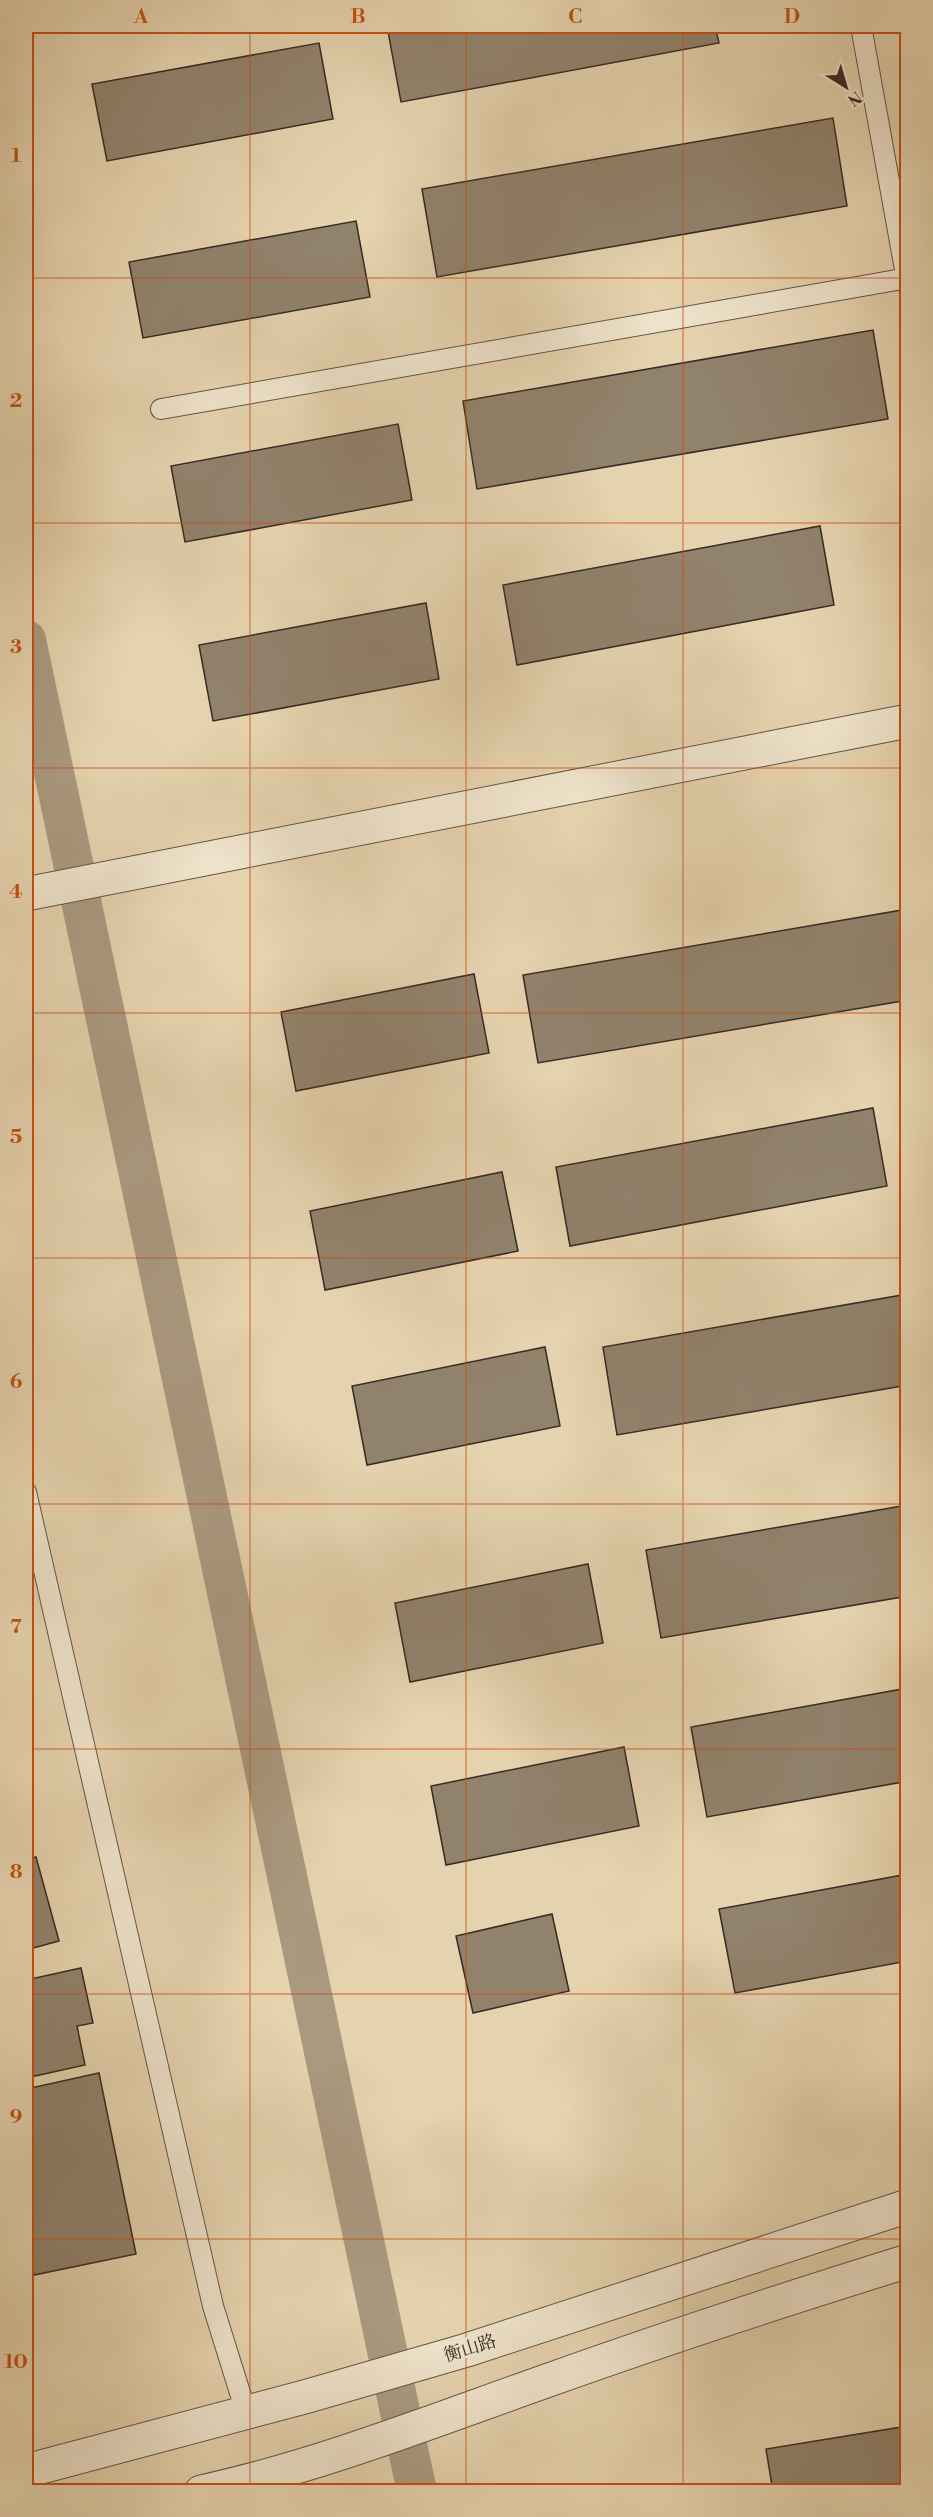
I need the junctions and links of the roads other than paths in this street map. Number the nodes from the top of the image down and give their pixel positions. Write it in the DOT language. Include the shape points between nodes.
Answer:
graph roads {
  1 [pos="861,26"];
  2 [pos="907,281"];
  3 [pos="161,409"];
  4 [pos="908,721"];
  5 [pos="26,894"];
  6 [pos="26,1492"];
  7 [pos="908,2206"];
  8 [pos="908,2261"];
  9 [pos="246,2412"];
  10 [pos="26,2471"];
  11 [pos="201,2492"];
  1 -- 2 [label="lane"];
  2 -- 3 [label="lane"];
  4 -- 5 [label="street"];
  6 -- 9 [label="lane" via="213,2306"];
  7 -- 9 [label="street, 衡山路" via="467,2350"];
  8 -- 11 [label="street" via="707,2324 327,2457"];
  9 -- 10 [label="street, 衡山路"];
}
